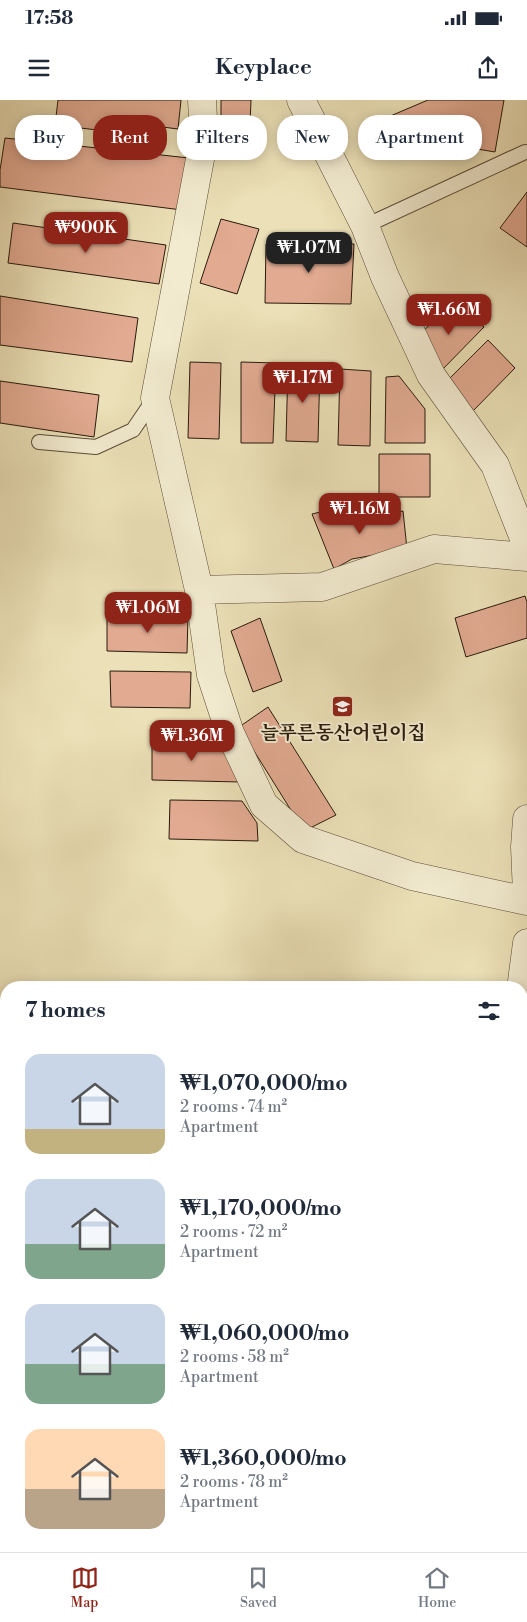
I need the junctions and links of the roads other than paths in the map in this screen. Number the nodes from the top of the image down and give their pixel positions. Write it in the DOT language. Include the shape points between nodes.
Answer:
graph roads {
  1 [pos="202,100"];
  2 [pos="300,100"];
  3 [pos="525,152"];
  4 [pos="365,226"];
  5 [pos="155,398"];
  6 [pos="39,442"];
  7 [pos="527,546"];
  8 [pos="527,557"];
  9 [pos="199,590"];
  10 [pos="527,819"];
  11 [pos="527,893"];
  12 [pos="527,901"];
  13 [pos="527,943"];
  14 [pos="522,981"];
  1 -- 5 [label="street" via="204,138"];
  2 -- 4 [label="street"];
  3 -- 4 [label="lane"];
  4 -- 7 [label="street" via="385,277 431,374 495,465"];
  5 -- 6 [label="lane" via="133,430 96,446"];
  5 -- 9 [label="street"];
  8 -- 9 [label="street" via="434,549 322,587"];
  9 -- 12 [label="street" via="211,676 230,733 264,806 303,839 412,876"];
  10 -- 11 [label="street"];
  13 -- 14 [label="street"];
}
